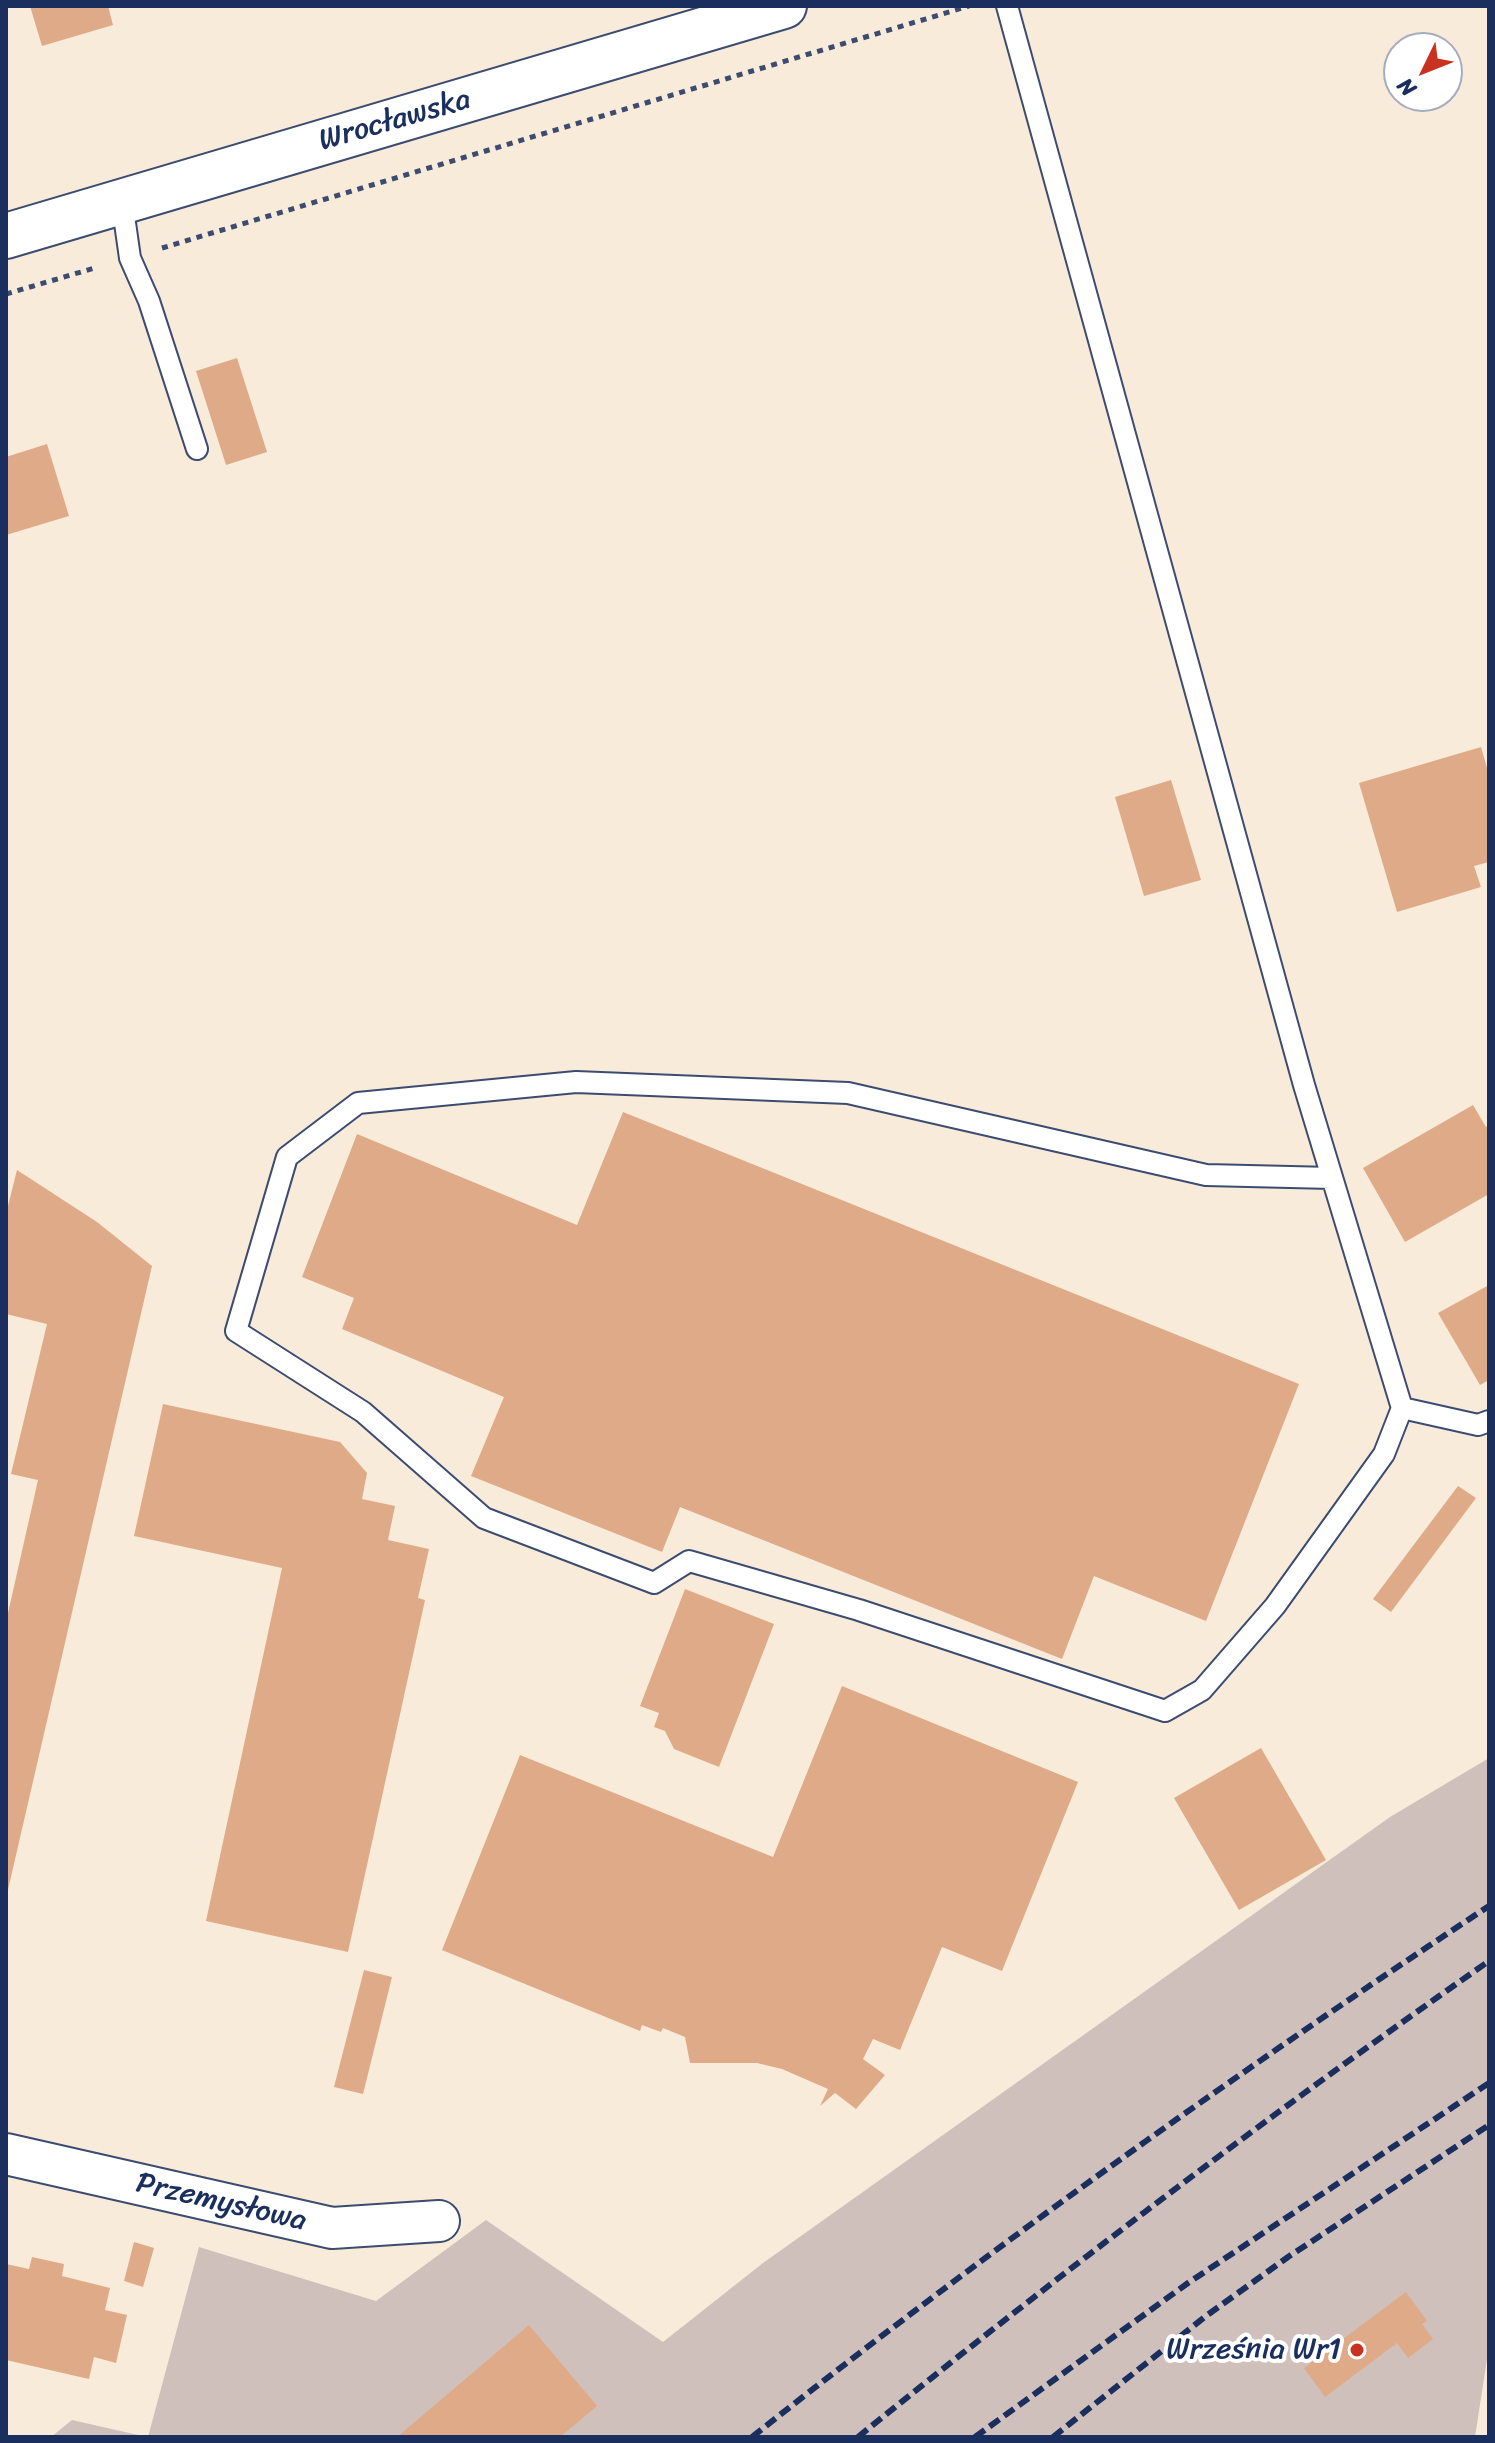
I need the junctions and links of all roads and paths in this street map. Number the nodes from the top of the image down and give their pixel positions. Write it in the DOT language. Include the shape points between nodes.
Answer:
graph roads {
  1 [pos="784,6"];
  2 [pos="969,6"];
  3 [pos="1007,6"];
  4 [pos="122,202"];
  5 [pos="6,236"];
  6 [pos="130,258"];
  7 [pos="6,294"];
  8 [pos="197,449"];
  9 [pos="1332,1178"];
  10 [pos="1402,1408"];
  11 [pos="1489,1421"];
  12 [pos="6,2154"];
  13 [pos="439,2221"];
  1 -- 4 [label="street, Wrocławska"];
  2 -- 6 [label="path"];
  3 -- 9 [label="lane"];
  4 -- 5 [label="street, Wrocławska"];
  4 -- 6 [label="lane"];
  6 -- 7 [label="path"];
  6 -- 8 [label="lane"];
  9 -- 10 [label="lane"];
  9 -- 10 [label="lane" via="1206,1175 848,1093 576,1082 358,1103 287,1157 236,1331 363,1412 484,1518 654,1583 689,1561 859,1610 1165,1711 1202,1690 1275,1606 1384,1454"];
  10 -- 11 [label="lane" via="1478,1425"];
  12 -- 13 [label="street, Przemysłowa" via="332,2228"];
}
